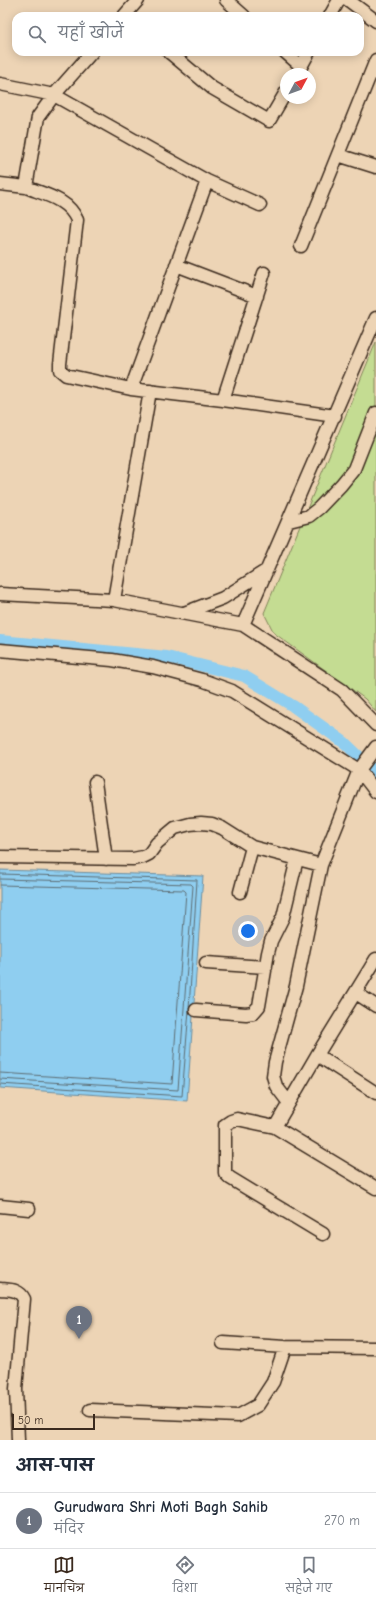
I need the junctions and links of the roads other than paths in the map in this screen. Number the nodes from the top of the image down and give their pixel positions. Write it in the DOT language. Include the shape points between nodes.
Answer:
graph roads {
  1 [pos="138,0"];
  2 [pos="226,0"];
  3 [pos="339,0"];
  4 [pos="348,0"];
  5 [pos="128,12"];
  6 [pos="240,12"];
  7 [pos="332,12"];
  8 [pos="376,21"];
  9 [pos="88,56"];
  10 [pos="174,56"];
  11 [pos="288,56"];
  12 [pos="307,56"];
  13 [pos="376,60"];
  14 [pos="297,68"];
  15 [pos="300,68"];
  16 [pos="0,84"];
  17 [pos="54,95"];
  18 [pos="280,102"];
  19 [pos="338,155"];
  20 [pos="376,167"];
  21 [pos="207,180"];
  22 [pos="0,184"];
  23 [pos="26,187"];
  24 [pos="260,205"];
  25 [pos="301,246"];
  26 [pos="176,265"];
  27 [pos="264,274"];
  28 [pos="256,296"];
  29 [pos="376,318"];
  30 [pos="131,389"];
  31 [pos="150,391"];
  32 [pos="223,400"];
  33 [pos="376,413"];
  34 [pos="335,416"];
  35 [pos="289,521"];
  36 [pos="267,570"];
  37 [pos="0,594"];
  38 [pos="114,600"];
  39 [pos="183,613"];
  40 [pos="243,625"];
  41 [pos="0,650"];
  42 [pos="376,725"];
  43 [pos="376,747"];
  44 [pos="361,767"];
  45 [pos="95,782"];
  46 [pos="376,792"];
  47 [pos="252,847"];
  48 [pos="0,857"];
  49 [pos="106,859"];
  50 [pos="297,859"];
  51 [pos="321,865"];
  52 [pos="240,892"];
  53 [pos="376,959"];
  54 [pos="206,963"];
  55 [pos="266,967"];
  56 [pos="356,993"];
  57 [pos="376,1006"];
  58 [pos="196,1010"];
  59 [pos="317,1055"];
  60 [pos="376,1093"];
  61 [pos="289,1103"];
  62 [pos="275,1127"];
  63 [pos="376,1188"];
  64 [pos="0,1206"];
  65 [pos="29,1209"];
  66 [pos="323,1234"];
  67 [pos="0,1289"];
  68 [pos="223,1343"];
  69 [pos="285,1347"];
  70 [pos="376,1348"];
  71 [pos="90,1410"];
  72 [pos="18,1440"];
  1 -- 5 [label="street"];
  2 -- 6 [label="street"];
  3 -- 7 [label="street"];
  4 -- 8 [label="street"];
  9 -- 17 [label="street"];
  10 -- 18 [label="street" via="212,88 269,121"];
  11 -- 14 [label="street"];
  12 -- 15 [label="street"];
  13 -- 19 [label="street"];
  16 -- 17 [label="street"];
  17 -- 21 [label="street"];
  17 -- 23 [label="street" via="38,117"];
  19 -- 20 [label="street"];
  19 -- 25 [label="street"];
  21 -- 24 [label="street"];
  21 -- 26 [label="street"];
  22 -- 23 [label="street"];
  23 -- 30 [label="street" via="67,205 77,220 60,370 66,374"];
  26 -- 28 [label="street"];
  26 -- 30 [label="street"];
  27 -- 28 [label="street"];
  28 -- 32 [label="street"];
  29 -- 34 [label="street"];
  30 -- 31 [label="street"];
  31 -- 32 [label="street"];
  31 -- 38 [label="street"];
  32 -- 34 [label="street"];
  33 -- 35 [label="street" via="354,469 319,508 308,516"];
  34 -- 35 [label="street"];
  35 -- 36 [label="street"];
  36 -- 39 [label="street" via="223,598"];
  36 -- 40 [label="street"];
  37 -- 38 [label="street"];
  38 -- 39 [label="street"];
  39 -- 40 [label="street"];
  40 -- 42 [label="street" via="342,690"];
  41 -- 44 [label="street" via="112,660 202,680 232,691"];
  43 -- 44 [label="street"];
  44 -- 46 [label="street"];
  44 -- 51 [label="street"];
  45 -- 49 [label="street"];
  47 -- 49 [label="street" via="212,824 190,824 175,828 142,857"];
  47 -- 50 [label="street"];
  47 -- 52 [label="street"];
  48 -- 49 [label="street"];
  50 -- 51 [label="street"];
  50 -- 55 [label="street" via="283,917 271,941"];
  51 -- 61 [label="street" via="296,986 273,1076 276,1086"];
  53 -- 56 [label="street"];
  54 -- 55 [label="street"];
  55 -- 58 [label="street" via="259,1006 253,1013"];
  56 -- 57 [label="street"];
  56 -- 59 [label="street"];
  59 -- 60 [label="street"];
  59 -- 61 [label="street"];
  61 -- 62 [label="street"];
  62 -- 63 [label="street"];
  62 -- 66 [label="street" via="236,1119 225,1125 226,1173 230,1178"];
  64 -- 65 [label="street"];
  67 -- 72 [label="street" via="16,1291 24,1299 16,1389"];
  68 -- 69 [label="street"];
  69 -- 70 [label="street"];
  69 -- 71 [label="street" via="273,1382 258,1404 238,1416"];
}
